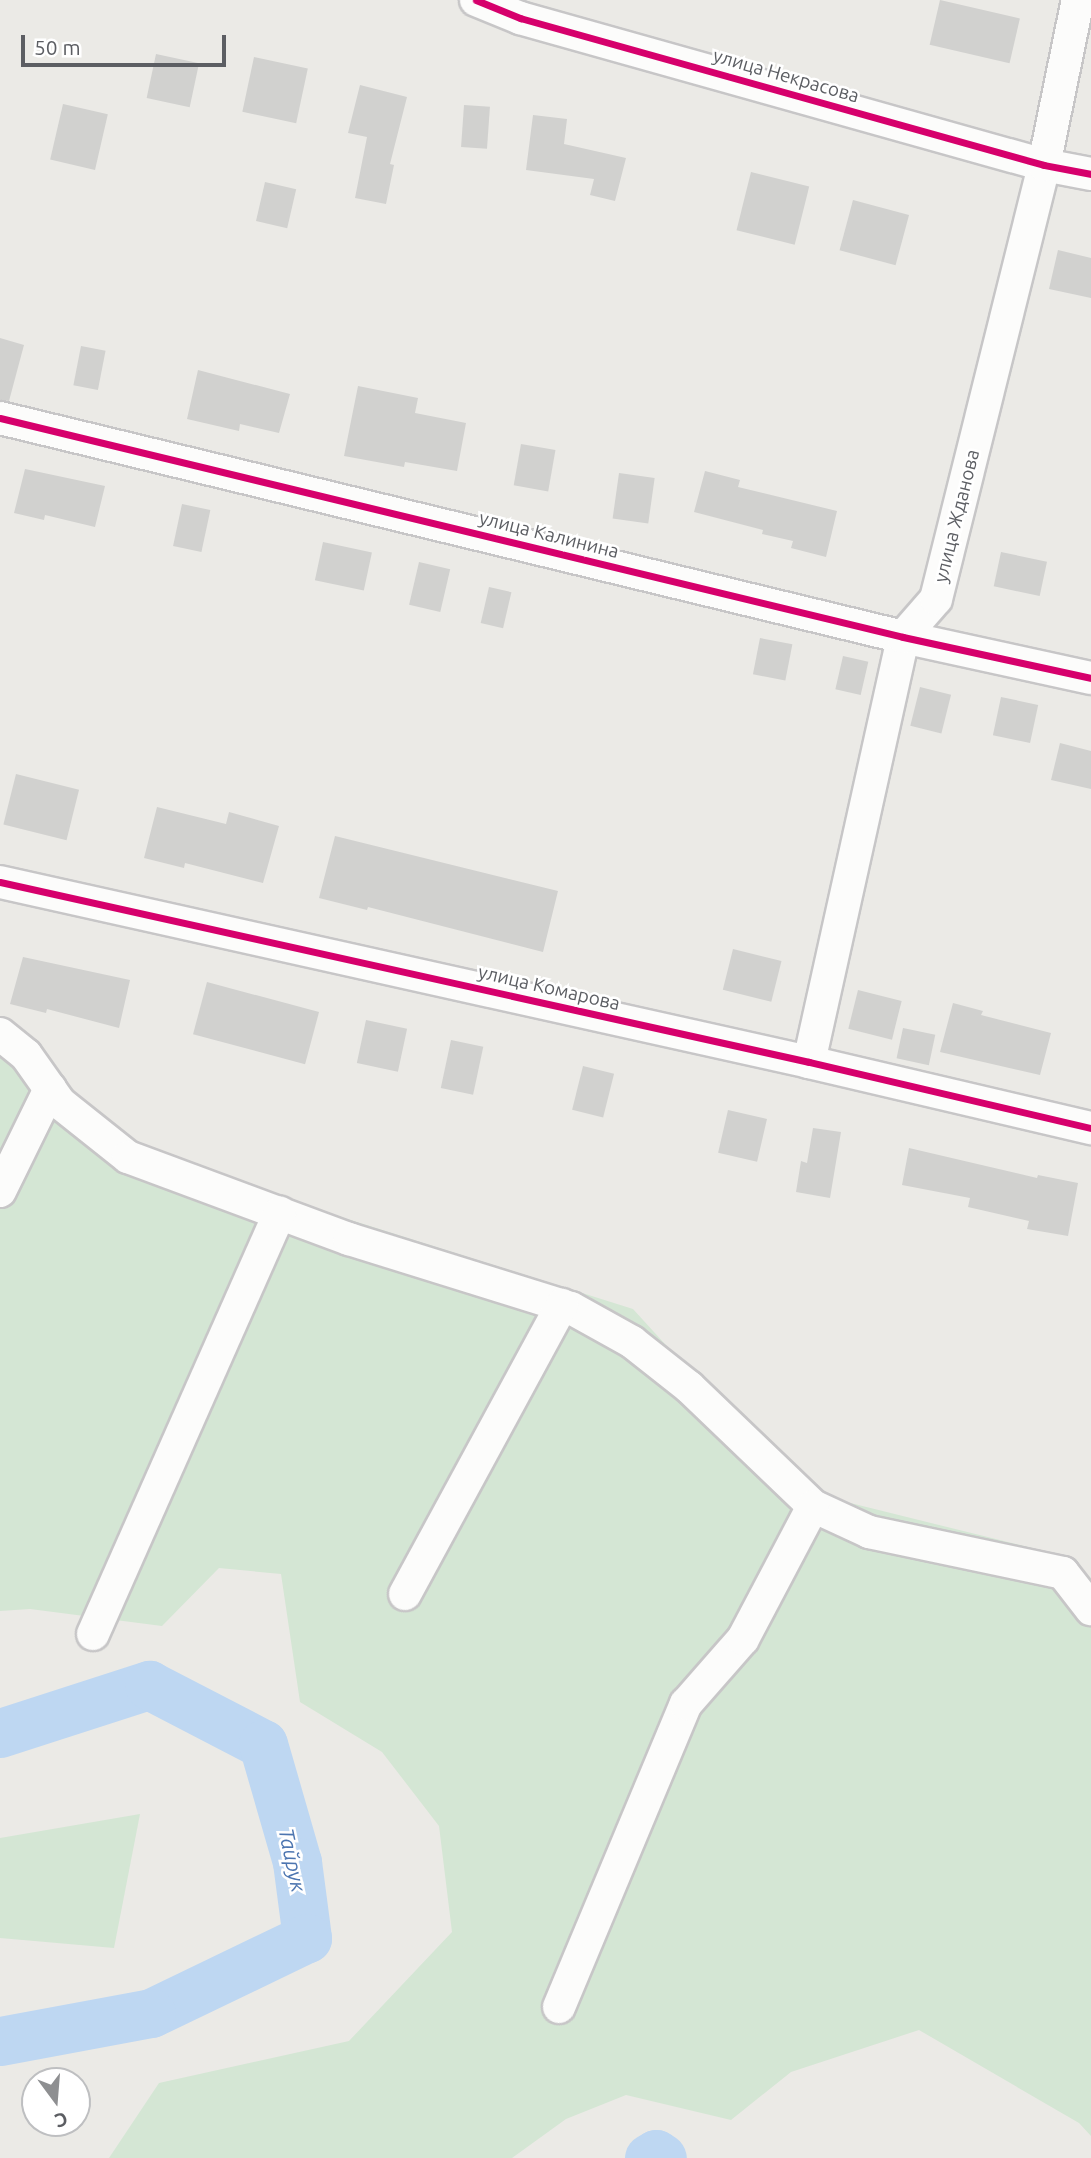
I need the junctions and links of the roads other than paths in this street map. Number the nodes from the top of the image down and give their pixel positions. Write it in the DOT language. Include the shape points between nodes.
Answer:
graph roads {
  1 [pos="476,0"];
  2 [pos="1078,0"];
  3 [pos="1044,165"];
  4 [pos="1091,174"];
  5 [pos="0,418"];
  6 [pos="903,636"];
  7 [pos="1091,678"];
  8 [pos="0,882"];
  9 [pos="0,1034"];
  10 [pos="809,1062"];
  11 [pos="50,1089"];
  12 [pos="1091,1128"];
  13 [pos="0,1191"];
  14 [pos="280,1213"];
  15 [pos="562,1305"];
  16 [pos="813,1506"];
  17 [pos="405,1594"];
  18 [pos="1091,1609"];
  19 [pos="93,1634"];
  20 [pos="559,2007"];
  1 -- 3 [label="street, улица Некрасова" via="520,18"];
  2 -- 3 [label="street, улица Жданова"];
  3 -- 4 [label="street, улица Некрасова"];
  3 -- 6 [label="street, улица Жданова" via="936,599"];
  5 -- 6 [label="street, улица Калинина"];
  6 -- 7 [label="street, улица Калинина"];
  6 -- 10 [label="street, улица Жданова"];
  8 -- 10 [label="street, улица Комарова"];
  9 -- 11 [label="street" via="26,1055"];
  10 -- 12 [label="street, улица Комарова"];
  11 -- 13 [label="street"];
  11 -- 14 [label="street" via="128,1157"];
  14 -- 15 [label="street"];
  14 -- 19 [label="street"];
  15 -- 16 [label="street" via="632,1342 689,1387"];
  15 -- 17 [label="street"];
  16 -- 18 [label="street" via="869,1532 1063,1573"];
  16 -- 20 [label="street" via="743,1639 686,1704"];
}
